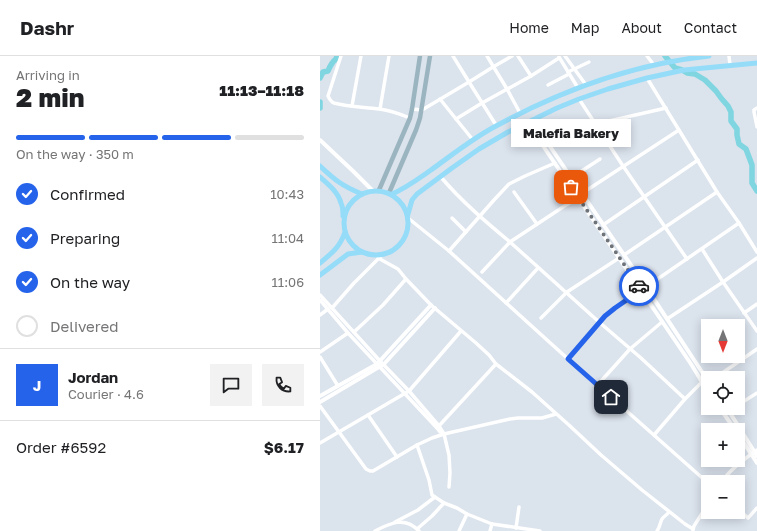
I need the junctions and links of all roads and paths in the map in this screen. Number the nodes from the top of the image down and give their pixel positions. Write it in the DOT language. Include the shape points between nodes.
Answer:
graph roads {
  1 [pos="341,56"];
  2 [pos="361,56"];
  3 [pos="389,56"];
  4 [pos="420,56"];
  5 [pos="430,56"];
  6 [pos="454,56"];
  7 [pos="487,56"];
  8 [pos="512,56"];
  9 [pos="518,56"];
  10 [pos="567,56"];
  11 [pos="647,56"];
  12 [pos="709,56"];
  13 [pos="729,56"];
  14 [pos="559,57"];
  15 [pos="684,58"];
  16 [pos="589,62"];
  17 [pos="757,63"];
  18 [pos="654,65"];
  19 [pos="730,65"];
  20 [pos="493,67"];
  21 [pos="574,69"];
  22 [pos="630,71"];
  23 [pos="569,73"];
  24 [pos="531,76"];
  25 [pos="647,78"];
  26 [pos="469,82"];
  27 [pos="634,82"];
  28 [pos="548,85"];
  29 [pos="586,85"];
  30 [pos="578,88"];
  31 [pos="507,89"];
  32 [pos="440,98"];
  33 [pos="579,99"];
  34 [pos="482,103"];
  35 [pos="352,106"];
  36 [pos="666,108"];
  37 [pos="757,108"];
  38 [pos="380,109"];
  39 [pos="412,109"];
  40 [pos="422,110"];
  41 [pos="520,113"];
  42 [pos="410,118"];
  43 [pos="535,118"];
  44 [pos="456,119"];
  45 [pos="527,122"];
  46 [pos="502,123"];
  47 [pos="596,124"];
  48 [pos="496,126"];
  49 [pos="757,127"];
  50 [pos="679,130"];
  51 [pos="508,132"];
  52 [pos="320,140"];
  53 [pos="473,140"];
  54 [pos="600,159"];
  55 [pos="698,160"];
  56 [pos="555,163"];
  57 [pos="320,166"];
  58 [pos="623,166"];
  59 [pos="388,170"];
  60 [pos="397,174"];
  61 [pos="566,175"];
  62 [pos="440,176"];
  63 [pos="320,177"];
  64 [pos="571,178"];
  65 [pos="372,190"];
  66 [pos="379,190"];
  67 [pos="514,192"];
  68 [pos="717,192"];
  69 [pos="362,194"];
  70 [pos="391,194"];
  71 [pos="580,196"];
  72 [pos="644,196"];
  73 [pos="408,216"];
  74 [pos="480,217"];
  75 [pos="452,218"];
  76 [pos="344,221"];
  77 [pos="739,223"];
  78 [pos="537,224"];
  79 [pos="603,225"];
  80 [pos="666,227"];
  81 [pos="345,232"];
  82 [pos="466,232"];
  83 [pos="510,242"];
  84 [pos="702,249"];
  85 [pos="449,251"];
  86 [pos="363,252"];
  87 [pos="757,252"];
  88 [pos="383,254"];
  89 [pos="624,255"];
  90 [pos="378,258"];
  91 [pos="619,258"];
  92 [pos="757,258"];
  93 [pos="687,259"];
  94 [pos="320,263"];
  95 [pos="630,264"];
  96 [pos="625,267"];
  97 [pos="538,268"];
  98 [pos="482,272"];
  99 [pos="320,275"];
  100 [pos="406,279"];
  101 [pos="723,282"];
  102 [pos="646,287"];
  103 [pos="641,290"];
  104 [pos="567,292"];
  105 [pos="320,295"];
  106 [pos="320,300"];
  107 [pos="506,303"];
  108 [pos="757,304"];
  109 [pos="431,305"];
  110 [pos="330,308"];
  111 [pos="435,308"];
  112 [pos="744,313"];
  113 [pos="320,315"];
  114 [pos="338,317"];
  115 [pos="541,318"];
  116 [pos="666,319"];
  117 [pos="599,322"];
  118 [pos="662,322"];
  119 [pos="461,331"];
  120 [pos="757,331"];
  121 [pos="354,332"];
  122 [pos="348,333"];
  123 [pos="359,340"];
  124 [pos="630,349"];
  125 [pos="757,349"];
  126 [pos="320,352"];
  127 [pos="320,356"];
  128 [pos="568,359"];
  129 [pos="693,362"];
  130 [pos="380,364"];
  131 [pos="496,364"];
  132 [pos="725,371"];
  133 [pos="701,372"];
  134 [pos="602,380"];
  135 [pos="701,380"];
  136 [pos="701,383"];
  137 [pos="338,386"];
  138 [pos="409,391"];
  139 [pos="757,393"];
  140 [pos="405,394"];
  141 [pos="326,395"];
  142 [pos="320,396"];
  143 [pos="684,399"];
  144 [pos="745,401"];
  145 [pos="320,402"];
  146 [pos="320,406"];
  147 [pos="556,414"];
  148 [pos="368,415"];
  149 [pos="731,415"];
  150 [pos="438,427"];
  151 [pos="339,432"];
  152 [pos="443,435"];
  153 [pos="654,435"];
  154 [pos="745,442"];
  155 [pos="320,444"];
  156 [pos="417,445"];
  157 [pos="755,453"];
  158 [pos="397,456"];
  159 [pos="757,464"];
  160 [pos="728,475"];
  161 [pos="701,476"];
  162 [pos="449,487"];
  163 [pos="435,497"];
  164 [pos="444,502"];
  165 [pos="519,507"];
  166 [pos="757,508"];
  167 [pos="668,512"];
  168 [pos="467,514"];
  169 [pos="745,515"];
  170 [pos="701,516"];
  171 [pos="394,522"];
  172 [pos="492,524"];
  173 [pos="516,528"];
  174 [pos="418,530"];
  175 [pos="693,530"];
  176 [pos="376,531"];
  177 [pos="459,531"];
  178 [pos="490,531"];
  179 [pos="540,531"];
  180 [pos="657,531"];
  1 -- 35 [label="street" via="328,96 331,102"];
  2 -- 35 [label="street"];
  3 -- 38 [label="street"];
  4 -- 39 [label="main road"];
  5 -- 40 [label="main road"];
  6 -- 26 [label="street"];
  7 -- 20 [label="street"];
  8 -- 20 [label="street"];
  9 -- 24 [label="street"];
  10 -- 21 [label="street"];
  11 -- 18 [label="street"];
  12 -- 15 [label="main road"];
  13 -- 19 [label="street"];
  14 -- 23 [label="street"];
  14 -- 24 [label="street"];
  15 -- 18 [label="main road"];
  16 -- 21 [label="street"];
  17 -- 19 [label="main road"];
  18 -- 22 [label="main road"];
  19 -- 25 [label="main road" via="684,70"];
  20 -- 26 [label="street"];
  20 -- 31 [label="street"];
  21 -- 23 [label="street"];
  21 -- 29 [label="street"];
  22 -- 27 [label="main road"];
  22 -- 29 [label="main road"];
  23 -- 28 [label="street"];
  23 -- 30 [label="street"];
  24 -- 31 [label="street"];
  25 -- 27 [label="main road"];
  25 -- 36 [label="street"];
  26 -- 32 [label="street"];
  26 -- 34 [label="street"];
  27 -- 33 [label="main road"];
  29 -- 30 [label="main road"];
  30 -- 41 [label="main road"];
  31 -- 34 [label="street"];
  31 -- 41 [label="street"];
  32 -- 40 [label="street"];
  32 -- 44 [label="street"];
  33 -- 43 [label="main road"];
  33 -- 47 [label="street"];
  34 -- 44 [label="street"];
  34 -- 48 [label="street"];
  35 -- 38 [label="street"];
  36 -- 47 [label="street"];
  36 -- 50 [label="street"];
  37 -- 49 [label="street" via="754,112"];
  38 -- 42 [label="street"];
  39 -- 40 [label="street"];
  39 -- 42 [label="main road"];
  40 -- 60 [label="main road"];
  41 -- 46 [label="main road"];
  42 -- 59 [label="main road"];
  43 -- 45 [label="main road"];
  43 -- 61 [label="street"];
  44 -- 53 [label="street"];
  45 -- 51 [label="main road"];
  45 -- 56 [label="street"];
  46 -- 48 [label="main road"];
  46 -- 51 [label="main road"];
  47 -- 58 [label="street"];
  48 -- 53 [label="main road"];
  50 -- 55 [label="street"];
  50 -- 58 [label="street"];
  51 -- 62 [label="main road"];
  52 -- 65 [label="street"];
  53 -- 70 [label="main road" via="408,186"];
  54 -- 64 [label="street"];
  55 -- 68 [label="street"];
  55 -- 72 [label="street"];
  56 -- 61 [label="street"];
  56 -- 74 [label="street" via="509,184"];
  57 -- 69 [label="main road" via="348,189"];
  58 -- 71 [label="street"];
  58 -- 72 [label="street"];
  59 -- 60 [label="main road"];
  59 -- 66 [label="main road"];
  60 -- 70 [label="main road"];
  61 -- 64 [label="street"];
  61 -- 71 [label="street"];
  62 -- 73 [label="main road" via="412,200"];
  62 -- 74 [label="street"];
  63 -- 76 [label="main road" via="339,196"];
  64 -- 71 [label="street"];
  65 -- 66 [label="main road"];
  65 -- 69 [label="main road"];
  66 -- 70 [label="main road"];
  67 -- 78 [label="street"];
  68 -- 77 [label="street"];
  68 -- 80 [label="street"];
  69 -- 76 [label="main road" via="353,200 346,210"];
  70 -- 73 [label="main road" via="404,206"];
  71 -- 78 [label="street"];
  71 -- 79 [label="street"];
  71 -- 91 [label="street"];
  72 -- 79 [label="street"];
  72 -- 80 [label="street"];
  73 -- 85 [label="street"];
  73 -- 88 [label="main road" via="408,230 403,241 394,250"];
  74 -- 82 [label="street"];
  74 -- 83 [label="street"];
  75 -- 82 [label="street"];
  76 -- 81 [label="main road"];
  77 -- 84 [label="street"];
  77 -- 87 [label="street"];
  78 -- 83 [label="street"];
  79 -- 89 [label="street"];
  80 -- 89 [label="street"];
  80 -- 93 [label="street"];
  81 -- 86 [label="main road" via="354,246"];
  81 -- 94 [label="main road" via="339,246"];
  82 -- 85 [label="street"];
  83 -- 97 [label="street"];
  83 -- 98 [label="street"];
  84 -- 93 [label="street"];
  84 -- 101 [label="street"];
  85 -- 107 [label="street"];
  86 -- 88 [label="main road"];
  86 -- 99 [label="main road" via="348,254"];
  88 -- 90 [label="street"];
  89 -- 95 [label="street"];
  90 -- 100 [label="street" via="398,269"];
  90 -- 110 [label="street"];
  91 -- 96 [label="street"];
  91 -- 104 [label="street"];
  92 -- 101 [label="street"];
  93 -- 102 [label="street"];
  95 -- 96 [label="street"];
  95 -- 102 [label="street"];
  96 -- 103 [label="street"];
  97 -- 104 [label="street"];
  97 -- 107 [label="street"];
  100 -- 109 [label="street"];
  100 -- 121 [label="street"];
  101 -- 112 [label="street"];
  101 -- 116 [label="street"];
  102 -- 116 [label="street"];
  103 -- 117 [label="street"];
  103 -- 118 [label="street"];
  104 -- 115 [label="street"];
  104 -- 117 [label="street"];
  105 -- 110 [label="street"];
  106 -- 110 [label="street"];
  107 -- 128 [label="street"];
  108 -- 112 [label="street"];
  109 -- 111 [label="street"];
  109 -- 130 [label="street"];
  110 -- 113 [label="street"];
  110 -- 114 [label="street"];
  111 -- 119 [label="street"];
  111 -- 130 [label="street"];
  112 -- 120 [label="street"];
  114 -- 121 [label="street"];
  114 -- 122 [label="street"];
  116 -- 129 [label="street"];
  117 -- 124 [label="street"];
  117 -- 128 [label="street"];
  118 -- 124 [label="street"];
  118 -- 129 [label="street"];
  119 -- 131 [label="street"];
  119 -- 138 [label="street"];
  121 -- 123 [label="street"];
  122 -- 123 [label="street"];
  122 -- 126 [label="street"];
  123 -- 130 [label="street"];
  124 -- 134 [label="street"];
  124 -- 143 [label="street"];
  125 -- 132 [label="street"];
  127 -- 137 [label="street"];
  128 -- 153 [label="street"];
  129 -- 133 [label="street"];
  129 -- 135 [label="street"];
  130 -- 137 [label="street"];
  130 -- 138 [label="street"];
  130 -- 140 [label="street"];
  130 -- 141 [label="street"];
  131 -- 147 [label="street"];
  131 -- 150 [label="street"];
  136 -- 143 [label="street"];
  137 -- 141 [label="street"];
  138 -- 140 [label="street"];
  138 -- 150 [label="street"];
  139 -- 144 [label="street"];
  140 -- 148 [label="street"];
  140 -- 150 [label="street"];
  141 -- 142 [label="street"];
  141 -- 145 [label="street"];
  143 -- 153 [label="street"];
  146 -- 151 [label="street"];
  147 -- 152 [label="street" via="542,418 515,418"];
  147 -- 167 [label="street"];
  148 -- 151 [label="street"];
  148 -- 158 [label="street"];
  149 -- 157 [label="street"];
  150 -- 152 [label="street"];
  151 -- 155 [label="street"];
  151 -- 158 [label="street" via="370,471"];
  152 -- 156 [label="street"];
  152 -- 162 [label="street" via="449,455"];
  153 -- 161 [label="street"];
  154 -- 157 [label="street"];
  156 -- 158 [label="street"];
  156 -- 163 [label="street" via="432,495"];
  157 -- 159 [label="street"];
  157 -- 160 [label="street"];
  163 -- 164 [label="street"];
  163 -- 171 [label="street" via="418,510"];
  164 -- 168 [label="street"];
  164 -- 174 [label="street"];
  165 -- 173 [label="street"];
  166 -- 169 [label="street" via="748,518"];
  167 -- 175 [label="street"];
  167 -- 180 [label="street" via="662,518"];
  168 -- 172 [label="street"];
  168 -- 177 [label="street"];
  170 -- 175 [label="street"];
  171 -- 174 [label="street" via="411,525"];
  171 -- 176 [label="street"];
  172 -- 173 [label="street"];
  172 -- 178 [label="street"];
  173 -- 179 [label="street"];
}
